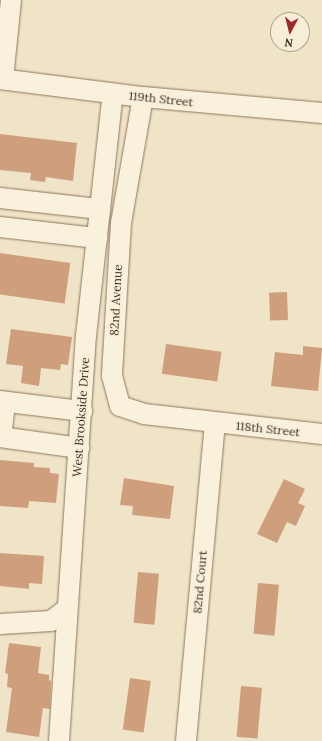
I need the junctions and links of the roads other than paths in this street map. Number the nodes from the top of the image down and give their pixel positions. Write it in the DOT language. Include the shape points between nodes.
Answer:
graph roads {
  1 [pos="12,0"];
  2 [pos="1,79"];
  3 [pos="113,93"];
  4 [pos="143,98"];
  5 [pos="322,113"];
  6 [pos="0,198"];
  7 [pos="100,209"];
  8 [pos="0,227"];
  9 [pos="97,238"];
  10 [pos="3,402"];
  11 [pos="82,411"];
  12 [pos="215,423"];
  13 [pos="322,434"];
  14 [pos="0,437"];
  15 [pos="79,448"];
  16 [pos="67,609"];
  17 [pos="0,624"];
  18 [pos="59,741"];
  19 [pos="186,741"];
  1 -- 2 [label="street"];
  2 -- 3 [label="street, 119th Street"];
  3 -- 4 [label="street, 119th Street"];
  3 -- 7 [label="street, West Brookside Drive"];
  4 -- 5 [label="street, 119th Street"];
  4 -- 12 [label="street, 82nd Avenue" via="121,223 112,376 120,406 144,414"];
  6 -- 7 [label="street"];
  7 -- 9 [label="street, West Brookside Drive"];
  8 -- 9 [label="street"];
  9 -- 11 [label="street, West Brookside Drive" via="86,336"];
  10 -- 11 [label="street"];
  10 -- 14 [label="street"];
  11 -- 15 [label="street, West Brookside Drive"];
  12 -- 13 [label="street, 118th Street"];
  12 -- 19 [label="street, 82nd Court"];
  14 -- 15 [label="street"];
  15 -- 16 [label="street, West Brookside Drive"];
  16 -- 17 [label="street" via="51,621"];
  16 -- 18 [label="street, West Brookside Drive"];
}
